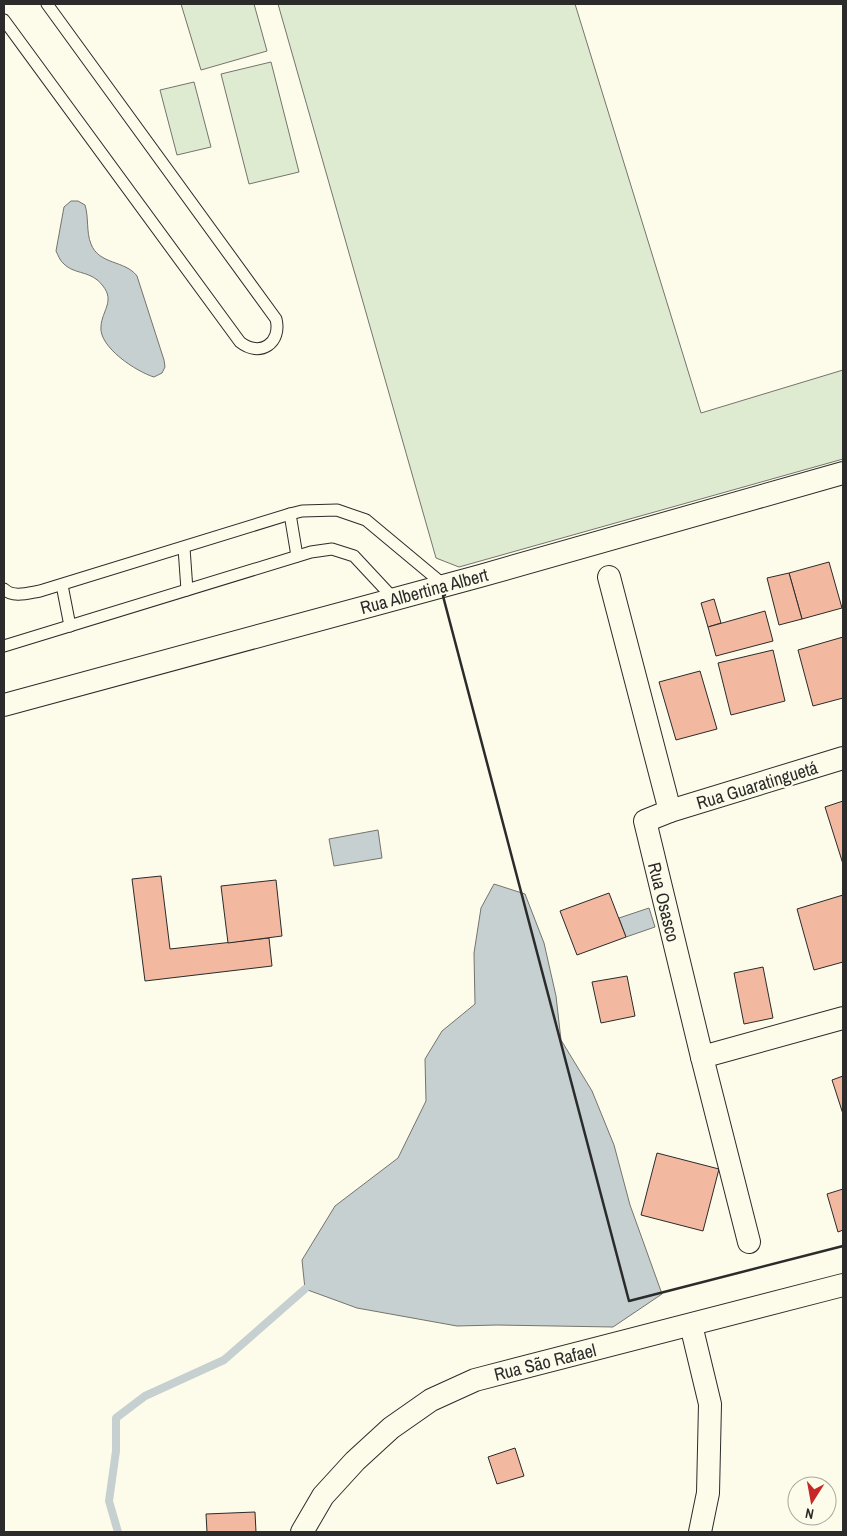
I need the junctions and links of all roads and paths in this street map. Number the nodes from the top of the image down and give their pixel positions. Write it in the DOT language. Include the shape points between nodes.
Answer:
graph roads {
  1 [pos="47,4"];
  2 [pos="4,20"];
  3 [pos="843,472"];
  4 [pos="290,514"];
  5 [pos="184,548"];
  6 [pos="297,556"];
  7 [pos="609,578"];
  8 [pos="62,585"];
  9 [pos="444,585"];
  10 [pos="187,590"];
  11 [pos="5,592"];
  12 [pos="395,600"];
  13 [pos="70,626"];
  14 [pos="4,646"];
  15 [pos="4,705"];
  16 [pos="843,758"];
  17 [pos="670,811"];
  18 [pos="843,1018"];
  19 [pos="702,1057"];
  20 [pos="749,1242"];
  21 [pos="843,1285"];
  22 [pos="690,1325"];
  23 [pos="302,1532"];
  24 [pos="700,1532"];
  1 -- 2 [label="lane" via="276,319 278,333 270,344 258,349 240,342"];
  3 -- 9 [label="street, Rua Albertina Albert"];
  4 -- 5 [label="lane"];
  4 -- 6 [label="lane"];
  4 -- 9 [label="lane" via="338,510 366,520"];
  5 -- 8 [label="lane"];
  5 -- 10 [label="lane"];
  6 -- 10 [label="lane"];
  6 -- 12 [label="lane" via="332,549 354,556"];
  7 -- 17 [label="street"];
  8 -- 11 [label="lane" via="23,594"];
  8 -- 13 [label="lane"];
  9 -- 12 [label="street, Rua Albertina Albert"];
  10 -- 13 [label="lane"];
  12 -- 15 [label="street, Rua Albertina Albert"];
  13 -- 14 [label="lane"];
  16 -- 17 [label="street, Rua Guaratinguetá"];
  17 -- 19 [label="street, Rua Osasco" via="645,821"];
  18 -- 19 [label="street"];
  19 -- 20 [label="street, Rua Osasco"];
  21 -- 22 [label="street, Rua São Rafael"];
  22 -- 23 [label="street, Rua São Rafael" via="474,1380 431,1400 391,1428 355,1461 323,1496"];
  22 -- 24 [label="street" via="710,1404 708,1493"];
}
